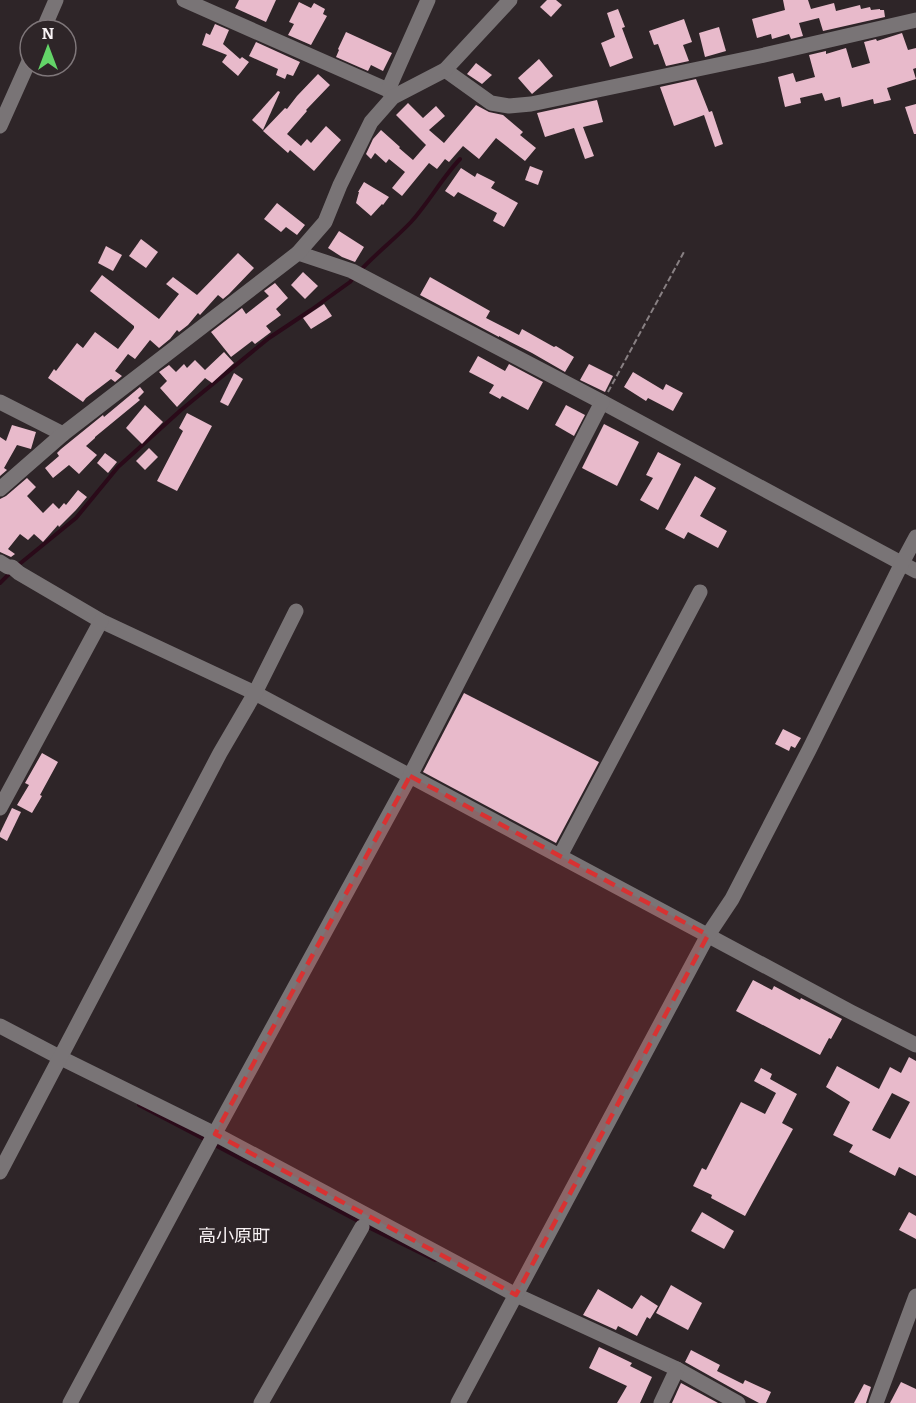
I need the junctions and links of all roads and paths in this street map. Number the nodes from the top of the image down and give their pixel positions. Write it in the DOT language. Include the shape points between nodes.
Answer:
graph roads {
  1 [pos="56,0"];
  2 [pos="184,0"];
  3 [pos="428,0"];
  4 [pos="510,0"];
  5 [pos="48,18"];
  6 [pos="916,20"];
  7 [pos="445,70"];
  8 [pos="21,78"];
  9 [pos="391,93"];
  10 [pos="0,126"];
  11 [pos="685,250"];
  12 [pos="298,253"];
  13 [pos="0,402"];
  14 [pos="602,402"];
  15 [pos="63,434"];
  16 [pos="0,489"];
  17 [pos="916,537"];
  18 [pos="902,563"];
  19 [pos="10,567"];
  20 [pos="916,571"];
  21 [pos="700,592"];
  22 [pos="296,612"];
  23 [pos="101,621"];
  24 [pos="255,693"];
  25 [pos="410,776"];
  26 [pos="0,808"];
  27 [pos="560,856"];
  28 [pos="708,935"];
  29 [pos="0,1026"];
  30 [pos="916,1045"];
  31 [pos="59,1061"];
  32 [pos="212,1139"];
  33 [pos="0,1172"];
  34 [pos="362,1227"];
  35 [pos="516,1295"];
  36 [pos="916,1296"];
  37 [pos="677,1369"];
  38 [pos="70,1403"];
  39 [pos="261,1403"];
  40 [pos="458,1403"];
  41 [pos="661,1403"];
  42 [pos="738,1403"];
  43 [pos="876,1403"];
  1 -- 5 [label="street"];
  2 -- 9 [label="street"];
  3 -- 9 [label="street"];
  4 -- 7 [label="street"];
  6 -- 7 [label="street" via="531,104 491,103"];
  7 -- 9 [label="street"];
  8 -- 10 [label="street"];
  9 -- 12 [label="street" via="370,122 325,222"];
  11 -- 14 [label="path"];
  12 -- 14 [label="street" via="357,274"];
  12 -- 15 [label="street"];
  13 -- 15 [label="street"];
  14 -- 18 [label="street"];
  14 -- 25 [label="street"];
  15 -- 16 [label="street"];
  17 -- 18 [label="street"];
  18 -- 20 [label="street"];
  18 -- 28 [label="street" via="810,750 732,899"];
  19 -- 23 [label="street"];
  21 -- 27 [label="street"];
  22 -- 24 [label="street"];
  23 -- 24 [label="street"];
  23 -- 26 [label="street"];
  24 -- 25 [label="street"];
  24 -- 31 [label="street"];
  25 -- 27 [label="street"];
  25 -- 32 [label="street"];
  27 -- 28 [label="street"];
  28 -- 30 [label="street"];
  28 -- 35 [label="street"];
  29 -- 31 [label="street"];
  31 -- 32 [label="street"];
  31 -- 33 [label="street"];
  32 -- 35 [label="street"];
  32 -- 38 [label="street"];
  34 -- 39 [label="street"];
  35 -- 37 [label="street"];
  35 -- 40 [label="street"];
  36 -- 43 [label="street"];
  37 -- 41 [label="street"];
  37 -- 42 [label="street"];
}
